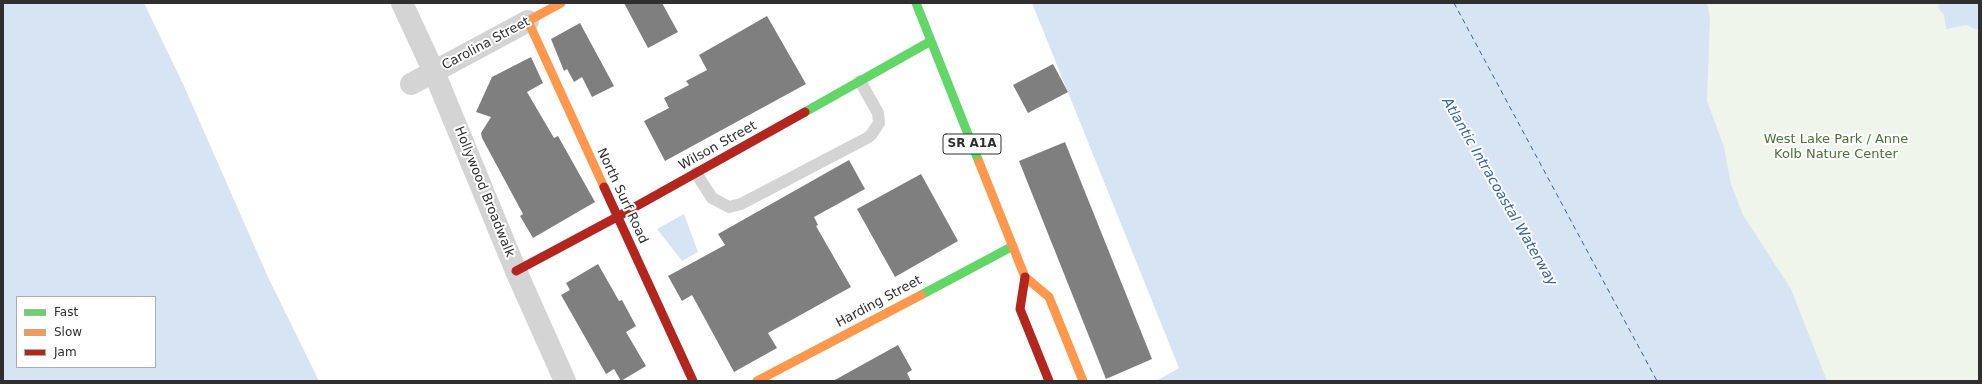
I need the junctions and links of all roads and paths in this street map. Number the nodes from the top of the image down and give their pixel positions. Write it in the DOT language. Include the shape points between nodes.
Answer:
graph roads {
  1 [pos="402,3"];
  2 [pos="561,3"];
  3 [pos="916,3"];
  4 [pos="528,21"];
  5 [pos="931,41"];
  6 [pos="434,72"];
  7 [pos="860,81"];
  8 [pos="411,84"];
  9 [pos="696,173"];
  10 [pos="617,217"];
  11 [pos="1013,246"];
  12 [pos="516,271"];
  13 [pos="1025,277"];
  14 [pos="565,381"];
  15 [pos="693,381"];
  16 [pos="757,381"];
  17 [pos="1049,381"];
  18 [pos="1083,381"];
  1 -- 6 [label="street, Hollywood Broadwalk"];
  2 -- 4 [label="street, Carolina Street"];
  3 -- 5 [label="street, SR A1A"];
  4 -- 6 [label="street, Carolina Street"];
  4 -- 10 [label="street, North Surf Road"];
  5 -- 7 [label="street, Wilson Street"];
  5 -- 11 [label="street, SR A1A"];
  6 -- 8 [label="street, Carolina Street"];
  6 -- 12 [label="street, Hollywood Broadwalk"];
  7 -- 9 [label="street, Wilson Street"];
  7 -- 9 [label="lane" via="878,113 879,123 867,138 741,204 729,207 712,198"];
  9 -- 10 [label="street, Wilson Street"];
  10 -- 12 [label="street, Wilson Street"];
  10 -- 15 [label="street, North Surf Road"];
  11 -- 13 [label="street, SR A1A"];
  11 -- 16 [label="street, Harding Street"];
  12 -- 14 [label="street, Hollywood Broadwalk"];
  13 -- 17 [label="street" via="1020,309"];
  13 -- 18 [label="street, SR A1A" via="1049,297"];
}
